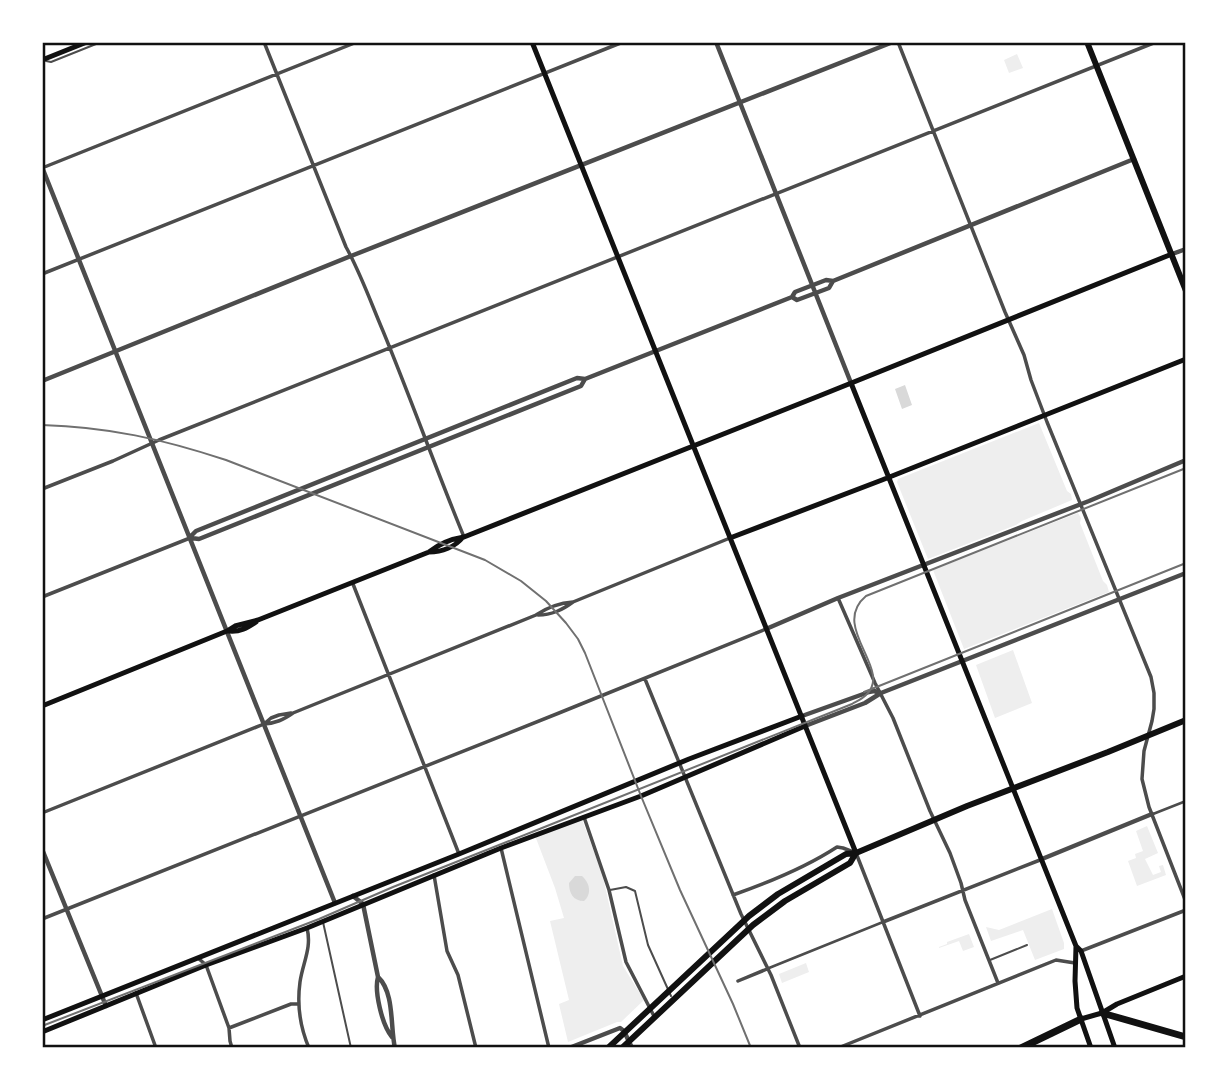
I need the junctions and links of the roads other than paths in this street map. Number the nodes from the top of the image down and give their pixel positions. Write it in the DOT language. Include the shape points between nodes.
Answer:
graph roads {
  1 [pos="87,42"];
  2 [pos="100,42"];
  3 [pos="264,42"];
  4 [pos="358,42"];
  5 [pos="532,42"];
  6 [pos="623,42"];
  7 [pos="716,42"];
  8 [pos="895,42"];
  9 [pos="1087,42"];
  10 [pos="1156,42"];
  11 [pos="42,60"];
  12 [pos="1097,67"];
  13 [pos="545,73"];
  14 [pos="277,74"];
  15 [pos="740,103"];
  16 [pos="933,132"];
  17 [pos="1133,159"];
  18 [pos="314,166"];
  19 [pos="582,166"];
  20 [pos="42,168"];
  21 [pos="776,194"];
  22 [pos="971,225"];
  23 [pos="1186,249"];
  24 [pos="1172,254"];
  25 [pos="351,256"];
  26 [pos="618,258"];
  27 [pos="78,260"];
  28 [pos="42,274"];
  29 [pos="833,281"];
  30 [pos="812,285"];
  31 [pos="1186,290"];
  32 [pos="815,293"];
  33 [pos="792,298"];
  34 [pos="1009,319"];
  35 [pos="390,348"];
  36 [pos="655,351"];
  37 [pos="115,352"];
  38 [pos="1186,359"];
  39 [pos="585,379"];
  40 [pos="42,382"];
  41 [pos="851,383"];
  42 [pos="1045,415"];
  43 [pos="424,439"];
  44 [pos="151,444"];
  45 [pos="693,446"];
  46 [pos="428,448"];
  47 [pos="1186,460"];
  48 [pos="889,478"];
  49 [pos="42,489"];
  50 [pos="1080,504"];
  51 [pos="464,537"];
  52 [pos="190,538"];
  53 [pos="730,538"];
  54 [pos="924,566"];
  55 [pos="1186,573"];
  56 [pos="353,584"];
  57 [pos="42,597"];
  58 [pos="838,598"];
  59 [pos="1119,600"];
  60 [pos="766,629"];
  61 [pos="227,631"];
  62 [pos="962,662"];
  63 [pos="388,675"];
  64 [pos="645,679"];
  65 [pos="881,693"];
  66 [pos="42,705"];
  67 [pos="802,716"];
  68 [pos="1186,720"];
  69 [pos="264,724"];
  70 [pos="805,726"];
  71 [pos="1148,736"];
  72 [pos="680,765"];
  73 [pos="425,767"];
  74 [pos="684,776"];
  75 [pos="1013,789"];
  76 [pos="1186,801"];
  77 [pos="42,813"];
  78 [pos="1152,814"];
  79 [pos="301,816"];
  80 [pos="583,817"];
  81 [pos="934,820"];
  82 [pos="42,849"];
  83 [pos="501,849"];
  84 [pos="856,853"];
  85 [pos="459,854"];
  86 [pos="1042,859"];
  87 [pos="434,875"];
  88 [pos="609,890"];
  89 [pos="963,891"];
  90 [pos="733,895"];
  91 [pos="352,896"];
  92 [pos="335,902"];
  93 [pos="1186,902"];
  94 [pos="363,904"];
  95 [pos="66,909"];
  96 [pos="1186,910"];
  97 [pos="42,919"];
  98 [pos="323,921"];
  99 [pos="883,922"];
  100 [pos="307,928"];
  101 [pos="1027,945"];
  102 [pos="1076,946"];
  103 [pos="1081,951"];
  104 [pos="198,958"];
  105 [pos="989,960"];
  106 [pos="698,962"];
  107 [pos="1075,963"];
  108 [pos="206,965"];
  109 [pos="1086,965"];
  110 [pos="767,969"];
  111 [pos="702,974"];
  112 [pos="1186,976"];
  113 [pos="378,977"];
  114 [pos="738,981"];
  115 [pos="998,984"];
  116 [pos="669,991"];
  117 [pos="136,993"];
  118 [pos="101,996"];
  119 [pos="674,1001"];
  120 [pos="299,1004"];
  121 [pos="106,1006"];
  122 [pos="650,1008"];
  123 [pos="1102,1013"];
  124 [pos="920,1016"];
  125 [pos="655,1018"];
  126 [pos="1080,1019"];
  127 [pos="42,1020"];
  128 [pos="229,1028"];
  129 [pos="624,1031"];
  130 [pos="42,1032"];
  131 [pos="392,1037"];
  132 [pos="1186,1037"];
  133 [pos="631,1045"];
  134 [pos="156,1048"];
  135 [pos="232,1048"];
  136 [pos="309,1048"];
  137 [pos="351,1048"];
  138 [pos="395,1048"];
  139 [pos="476,1048"];
  140 [pos="549,1048"];
  141 [pos="569,1048"];
  142 [pos="608,1048"];
  143 [pos="622,1048"];
  144 [pos="800,1048"];
  145 [pos="838,1048"];
  146 [pos="1021,1048"];
  147 [pos="1091,1048"];
  148 [pos="1115,1048"];
  1 -- 11 [label="main road"];
  2 -- 11 [label="lane" via="51,62"];
  3 -- 14 [label="street"];
  4 -- 14 [label="street"];
  5 -- 13 [label="main road"];
  6 -- 13 [label="street"];
  7 -- 15 [label="street"];
  8 -- 15 [label="street"];
  8 -- 16 [label="street"];
  9 -- 12 [label="main road"];
  10 -- 12 [label="street"];
  12 -- 16 [label="street"];
  12 -- 17 [label="main road"];
  13 -- 18 [label="street"];
  13 -- 19 [label="main road"];
  14 -- 18 [label="street"];
  14 -- 20 [label="street"];
  15 -- 19 [label="street"];
  15 -- 21 [label="street"];
  16 -- 21 [label="street"];
  16 -- 22 [label="street"];
  17 -- 22 [label="street"];
  17 -- 24 [label="main road"];
  18 -- 25 [label="street"];
  18 -- 27 [label="street"];
  19 -- 25 [label="street"];
  19 -- 26 [label="main road"];
  20 -- 27 [label="street"];
  21 -- 26 [label="street"];
  21 -- 30 [label="street"];
  22 -- 29 [label="street"];
  22 -- 34 [label="street"];
  23 -- 24 [label="street"];
  24 -- 31 [label="main road"];
  24 -- 34 [label="main road"];
  25 -- 35 [label="street"];
  25 -- 37 [label="street"];
  26 -- 35 [label="street"];
  26 -- 36 [label="main road"];
  27 -- 28 [label="street"];
  27 -- 37 [label="street"];
  29 -- 30 [label="street"];
  29 -- 32 [label="street" via="829,288"];
  30 -- 32 [label="street"];
  30 -- 33 [label="street"];
  32 -- 33 [label="street"];
  32 -- 41 [label="street"];
  33 -- 36 [label="street"];
  34 -- 41 [label="main road"];
  34 -- 42 [label="street"];
  35 -- 43 [label="street"];
  35 -- 44 [label="street"];
  36 -- 39 [label="street"];
  36 -- 45 [label="main road"];
  37 -- 40 [label="street"];
  37 -- 44 [label="street"];
  38 -- 42 [label="main road"];
  39 -- 43 [label="street" via="577,378"];
  39 -- 46 [label="street" via="581,386"];
  41 -- 45 [label="main road"];
  41 -- 48 [label="main road"];
  42 -- 48 [label="main road"];
  42 -- 50 [label="street"];
  43 -- 46 [label="street"];
  43 -- 52 [label="street" via="195,531"];
  44 -- 49 [label="street"];
  44 -- 52 [label="street"];
  45 -- 51 [label="main road"];
  45 -- 53 [label="main road"];
  46 -- 51 [label="street"];
  46 -- 52 [label="street" via="199,539"];
  47 -- 50 [label="street"];
  48 -- 53 [label="main road"];
  48 -- 54 [label="main road"];
  50 -- 54 [label="street"];
  50 -- 59 [label="street"];
  51 -- 56 [label="main road"];
  52 -- 57 [label="street"];
  52 -- 61 [label="street"];
  53 -- 60 [label="main road"];
  53 -- 63 [label="street" via="557,612 536,615"];
  54 -- 58 [label="street"];
  54 -- 62 [label="main road"];
  55 -- 59 [label="street"];
  56 -- 61 [label="main road"];
  56 -- 63 [label="street"];
  58 -- 60 [label="street"];
  58 -- 65 [label="street"];
  59 -- 62 [label="street"];
  59 -- 71 [label="street" via="1152,684 1154,709"];
  60 -- 64 [label="street"];
  60 -- 67 [label="main road"];
  61 -- 66 [label="main road"];
  61 -- 69 [label="street"];
  62 -- 65 [label="street"];
  62 -- 75 [label="main road"];
  63 -- 69 [label="street"];
  63 -- 73 [label="street"];
  64 -- 72 [label="street"];
  64 -- 73 [label="street"];
  65 -- 67 [label="street" via="869,692"];
  65 -- 70 [label="street"];
  65 -- 81 [label="street"];
  67 -- 70 [label="main road"];
  67 -- 72 [label="main road"];
  68 -- 71 [label="main road"];
  69 -- 77 [label="street"];
  69 -- 79 [label="street"];
  70 -- 74 [label="main road"];
  70 -- 84 [label="main road"];
  71 -- 75 [label="main road"];
  71 -- 78 [label="street" via="1142,779"];
  72 -- 74 [label="street"];
  72 -- 85 [label="main road"];
  73 -- 79 [label="street"];
  73 -- 85 [label="street"];
  74 -- 80 [label="main road"];
  74 -- 90 [label="street"];
  75 -- 81 [label="main road"];
  75 -- 86 [label="main road"];
  76 -- 78 [label="street"];
  78 -- 86 [label="street"];
  78 -- 93 [label="street"];
  79 -- 92 [label="street"];
  79 -- 95 [label="street"];
  80 -- 83 [label="main road"];
  80 -- 88 [label="street"];
  81 -- 84 [label="main road"];
  81 -- 89 [label="street"];
  82 -- 95 [label="street"];
  83 -- 87 [label="main road"];
  83 -- 140 [label="street"];
  84 -- 90 [label="street" via="837,847 800,868"];
  84 -- 99 [label="street"];
  84 -- 142 [label="main road" via="846,854 767,903"];
  84 -- 143 [label="main road" via="850,863 770,911"];
  85 -- 91 [label="main road"];
  86 -- 89 [label="street"];
  86 -- 102 [label="main road"];
  87 -- 94 [label="main road"];
  87 -- 139 [label="street" via="447,951 458,975"];
  88 -- 116 [label="lane" via="626,887 635,891 648,946"];
  88 -- 122 [label="street" via="626,962"];
  89 -- 99 [label="street"];
  89 -- 105 [label="street"];
  90 -- 110 [label="street"];
  91 -- 92 [label="main road"];
  91 -- 94 [label="street"];
  92 -- 104 [label="main road"];
  94 -- 98 [label="main road"];
  94 -- 113 [label="street"];
  95 -- 97 [label="street"];
  95 -- 118 [label="street"];
  96 -- 103 [label="street"];
  98 -- 100 [label="main road"];
  98 -- 137 [label="lane"];
  99 -- 110 [label="street"];
  99 -- 124 [label="street"];
  100 -- 108 [label="main road"];
  100 -- 120 [label="street" via="310,943"];
  101 -- 105 [label="lane"];
  102 -- 103 [label="main road"];
  102 -- 107 [label="main road"];
  103 -- 109 [label="main road"];
  104 -- 108 [label="street"];
  104 -- 118 [label="main road"];
  105 -- 115 [label="street"];
  106 -- 116 [label="lane"];
  107 -- 109 [label="main road"];
  107 -- 115 [label="street" via="1056,960"];
  107 -- 126 [label="main road"];
  108 -- 117 [label="main road"];
  108 -- 128 [label="street"];
  109 -- 123 [label="main road"];
  110 -- 114 [label="street"];
  110 -- 144 [label="street"];
  111 -- 119 [label="lane"];
  112 -- 123 [label="main road"];
  113 -- 131 [label="street" via="382,1014"];
  113 -- 131 [label="street" via="391,1012"];
  115 -- 124 [label="street"];
  116 -- 119 [label="lane"];
  116 -- 122 [label="lane"];
  117 -- 121 [label="main road"];
  117 -- 134 [label="street"];
  118 -- 121 [label="street"];
  118 -- 127 [label="main road"];
  119 -- 125 [label="lane"];
  120 -- 128 [label="street"];
  120 -- 136 [label="street"];
  121 -- 130 [label="main road"];
  122 -- 125 [label="street"];
  122 -- 129 [label="street"];
  123 -- 126 [label="main road"];
  123 -- 132 [label="highway"];
  123 -- 148 [label="main road"];
  124 -- 145 [label="street"];
  125 -- 133 [label="lane"];
  126 -- 146 [label="highway"];
  126 -- 147 [label="main road"];
  128 -- 135 [label="street"];
  129 -- 133 [label="street"];
  129 -- 141 [label="street" via="620,1028"];
  131 -- 138 [label="street"];
}
